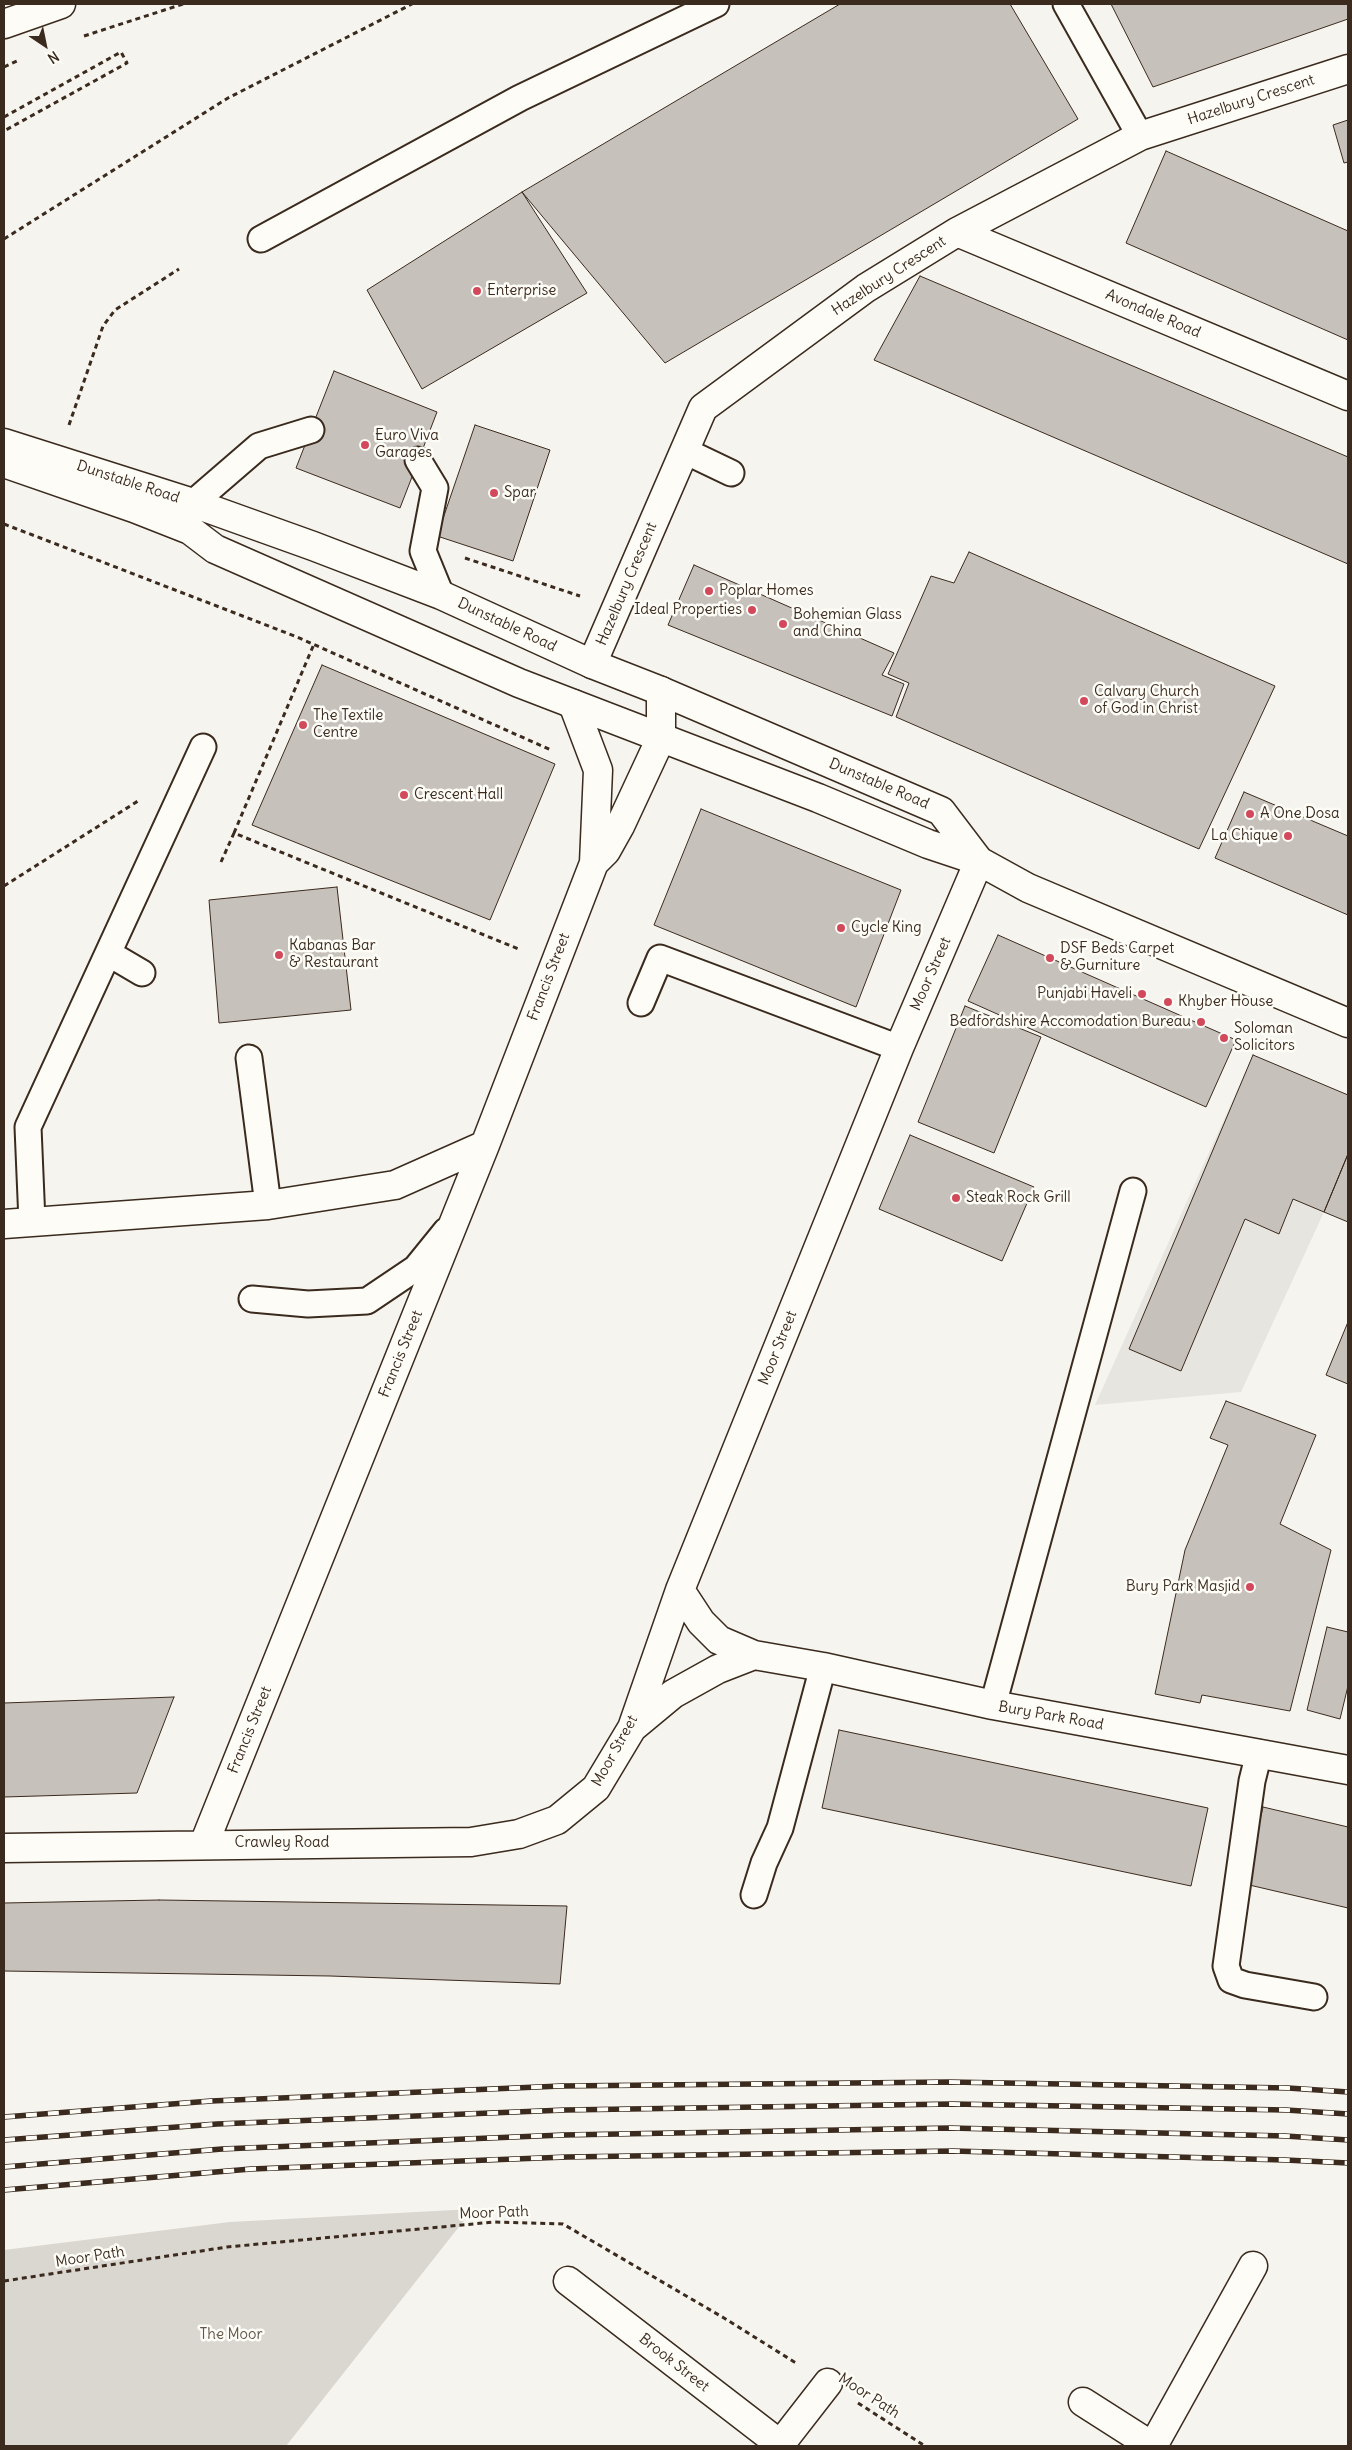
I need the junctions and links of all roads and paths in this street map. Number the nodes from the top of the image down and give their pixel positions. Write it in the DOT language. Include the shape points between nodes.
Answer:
graph roads {
  1 [pos="61,4"];
  2 [pos="183,4"];
  3 [pos="412,4"];
  4 [pos="716,4"];
  5 [pos="1066,4"];
  6 [pos="4,24"];
  7 [pos="79,38"];
  8 [pos="19,60"];
  9 [pos="4,67"];
  10 [pos="1348,69"];
  11 [pos="4,117"];
  12 [pos="4,131"];
  13 [pos="1140,136"];
  14 [pos="957,232"];
  15 [pos="4,238"];
  16 [pos="261,239"];
  17 [pos="179,269"];
  18 [pos="1348,396"];
  19 [pos="311,430"];
  20 [pos="67,431"];
  21 [pos="4,443"];
  22 [pos="685,451"];
  23 [pos="418,460"];
  24 [pos="4,464"];
  25 [pos="731,473"];
  26 [pos="193,503"];
  27 [pos="4,524"];
  28 [pos="462,557"];
  29 [pos="441,595"];
  30 [pos="582,597"];
  31 [pos="314,644"];
  32 [pos="592,664"];
  33 [pos="661,691"];
  34 [pos="572,704"];
  35 [pos="661,738"];
  36 [pos="203,747"];
  37 [pos="559,754"];
  38 [pos="140,800"];
  39 [pos="234,833"];
  40 [pos="979,861"];
  41 [pos="221,862"];
  42 [pos="594,863"];
  43 [pos="4,886"];
  44 [pos="108,953"];
  45 [pos="554,964"];
  46 [pos="142,973"];
  47 [pos="641,1003"];
  48 [pos="1348,1023"];
  49 [pos="899,1048"];
  50 [pos="249,1058"];
  51 [pos="485,1145"];
  52 [pos="1134,1191"];
  53 [pos="268,1205"];
  54 [pos="456,1219"];
  55 [pos="32,1222"];
  56 [pos="4,1224"];
  57 [pos="252,1299"];
  58 [pos="680,1590"];
  59 [pos="754,1655"];
  60 [pos="822,1667"];
  61 [pos="993,1705"];
  62 [pos="632,1728"];
  63 [pos="1259,1753"];
  64 [pos="1348,1770"];
  65 [pos="557,1820"];
  66 [pos="204,1844"];
  67 [pos="4,1848"];
  68 [pos="754,1895"];
  69 [pos="1314,1997"];
  70 [pos="1253,2266"];
  71 [pos="4,2280"];
  72 [pos="568,2281"];
  73 [pos="828,2383"];
  74 [pos="1083,2402"];
  75 [pos="780,2445"];
  76 [pos="925,2446"];
  77 [pos="1152,2446"];
  1 -- 6 [label="street"];
  2 -- 7 [label="path"];
  3 -- 15 [label="path" via="228,98"];
  4 -- 16 [label="lane" via="520,98"];
  5 -- 13 [label="lane"];
  8 -- 9 [label="path"];
  10 -- 13 [label="street, Hazelbury Crescent"];
  11 -- 12 [label="path" via="122,52 127,63"];
  13 -- 14 [label="street, Hazelbury Crescent"];
  14 -- 18 [label="street, Avondale Road"];
  14 -- 22 [label="street, Hazelbury Crescent" via="866,288 703,408"];
  17 -- 20 [label="path" via="114,310 103,326"];
  19 -- 26 [label="lane" via="259,446"];
  21 -- 26 [label="street, Dunstable Road"];
  22 -- 25 [label="lane"];
  22 -- 32 [label="street, Hazelbury Crescent"];
  23 -- 29 [label="lane" via="435,488 423,551"];
  24 -- 34 [label="street, Dunstable Road" via="190,530 216,549"];
  26 -- 29 [label="street, Dunstable Road"];
  27 -- 31 [label="path"];
  28 -- 30 [label="path"];
  29 -- 32 [label="street, Dunstable Road"];
  31 -- 37 [label="path"];
  31 -- 39 [label="path"];
  32 -- 33 [label="street, Dunstable Road"];
  33 -- 35 [label="street, Francis Street"];
  33 -- 40 [label="street, Dunstable Road" via="940,810"];
  34 -- 35 [label="street, Dunstable Road"];
  34 -- 42 [label="street, Francis Street" via="598,770"];
  35 -- 40 [label="street, Dunstable Road" via="928,844"];
  35 -- 42 [label="street, Francis Street" via="620,826 606,851"];
  36 -- 44 [label="lane"];
  38 -- 43 [label="path"];
  39 -- 41 [label="path"];
  39 -- 45 [label="path"];
  40 -- 48 [label="street, Dunstable Road" via="1028,888"];
  40 -- 49 [label="street, Moor Street"];
  42 -- 45 [label="street, Francis Street"];
  44 -- 46 [label="lane"];
  44 -- 55 [label="lane" via="28,1127"];
  45 -- 51 [label="street, Francis Street"];
  47 -- 49 [label="lane" via="660,958"];
  49 -- 58 [label="street, Moor Street"];
  50 -- 53 [label="lane"];
  51 -- 53 [label="street" via="395,1185"];
  51 -- 54 [label="street, Francis Street"];
  52 -- 61 [label="lane"];
  53 -- 55 [label="street"];
  54 -- 57 [label="lane" via="416,1268 367,1301 308,1304"];
  54 -- 66 [label="street, Francis Street"];
  55 -- 56 [label="street"];
  58 -- 59 [label="street, Bury Park Road" via="700,1622 719,1640"];
  58 -- 62 [label="street, Moor Street"];
  59 -- 60 [label="street, Bury Park Road"];
  59 -- 62 [label="street" via="718,1669 673,1694"];
  60 -- 61 [label="street, Bury Park Road"];
  60 -- 68 [label="lane" via="780,1828"];
  61 -- 63 [label="street, Bury Park Road"];
  62 -- 65 [label="street, Moor Street" via="596,1788"];
  63 -- 64 [label="street, Bury Park Road"];
  63 -- 69 [label="lane" via="1252,1781 1226,1966 1231,1980 1244,1985"];
  65 -- 66 [label="street, Crawley Road" via="519,1834 471,1842"];
  66 -- 67 [label="street, Crawley Road"];
  70 -- 77 [label="street"];
  71 -- 73 [label="path, Moor Path" via="227,2247 494,2222 563,2224"];
  72 -- 75 [label="street, Brook Street"];
  73 -- 75 [label="street, Brook Street"];
  73 -- 76 [label="path, Moor Path"];
  74 -- 77 [label="street"];
}
